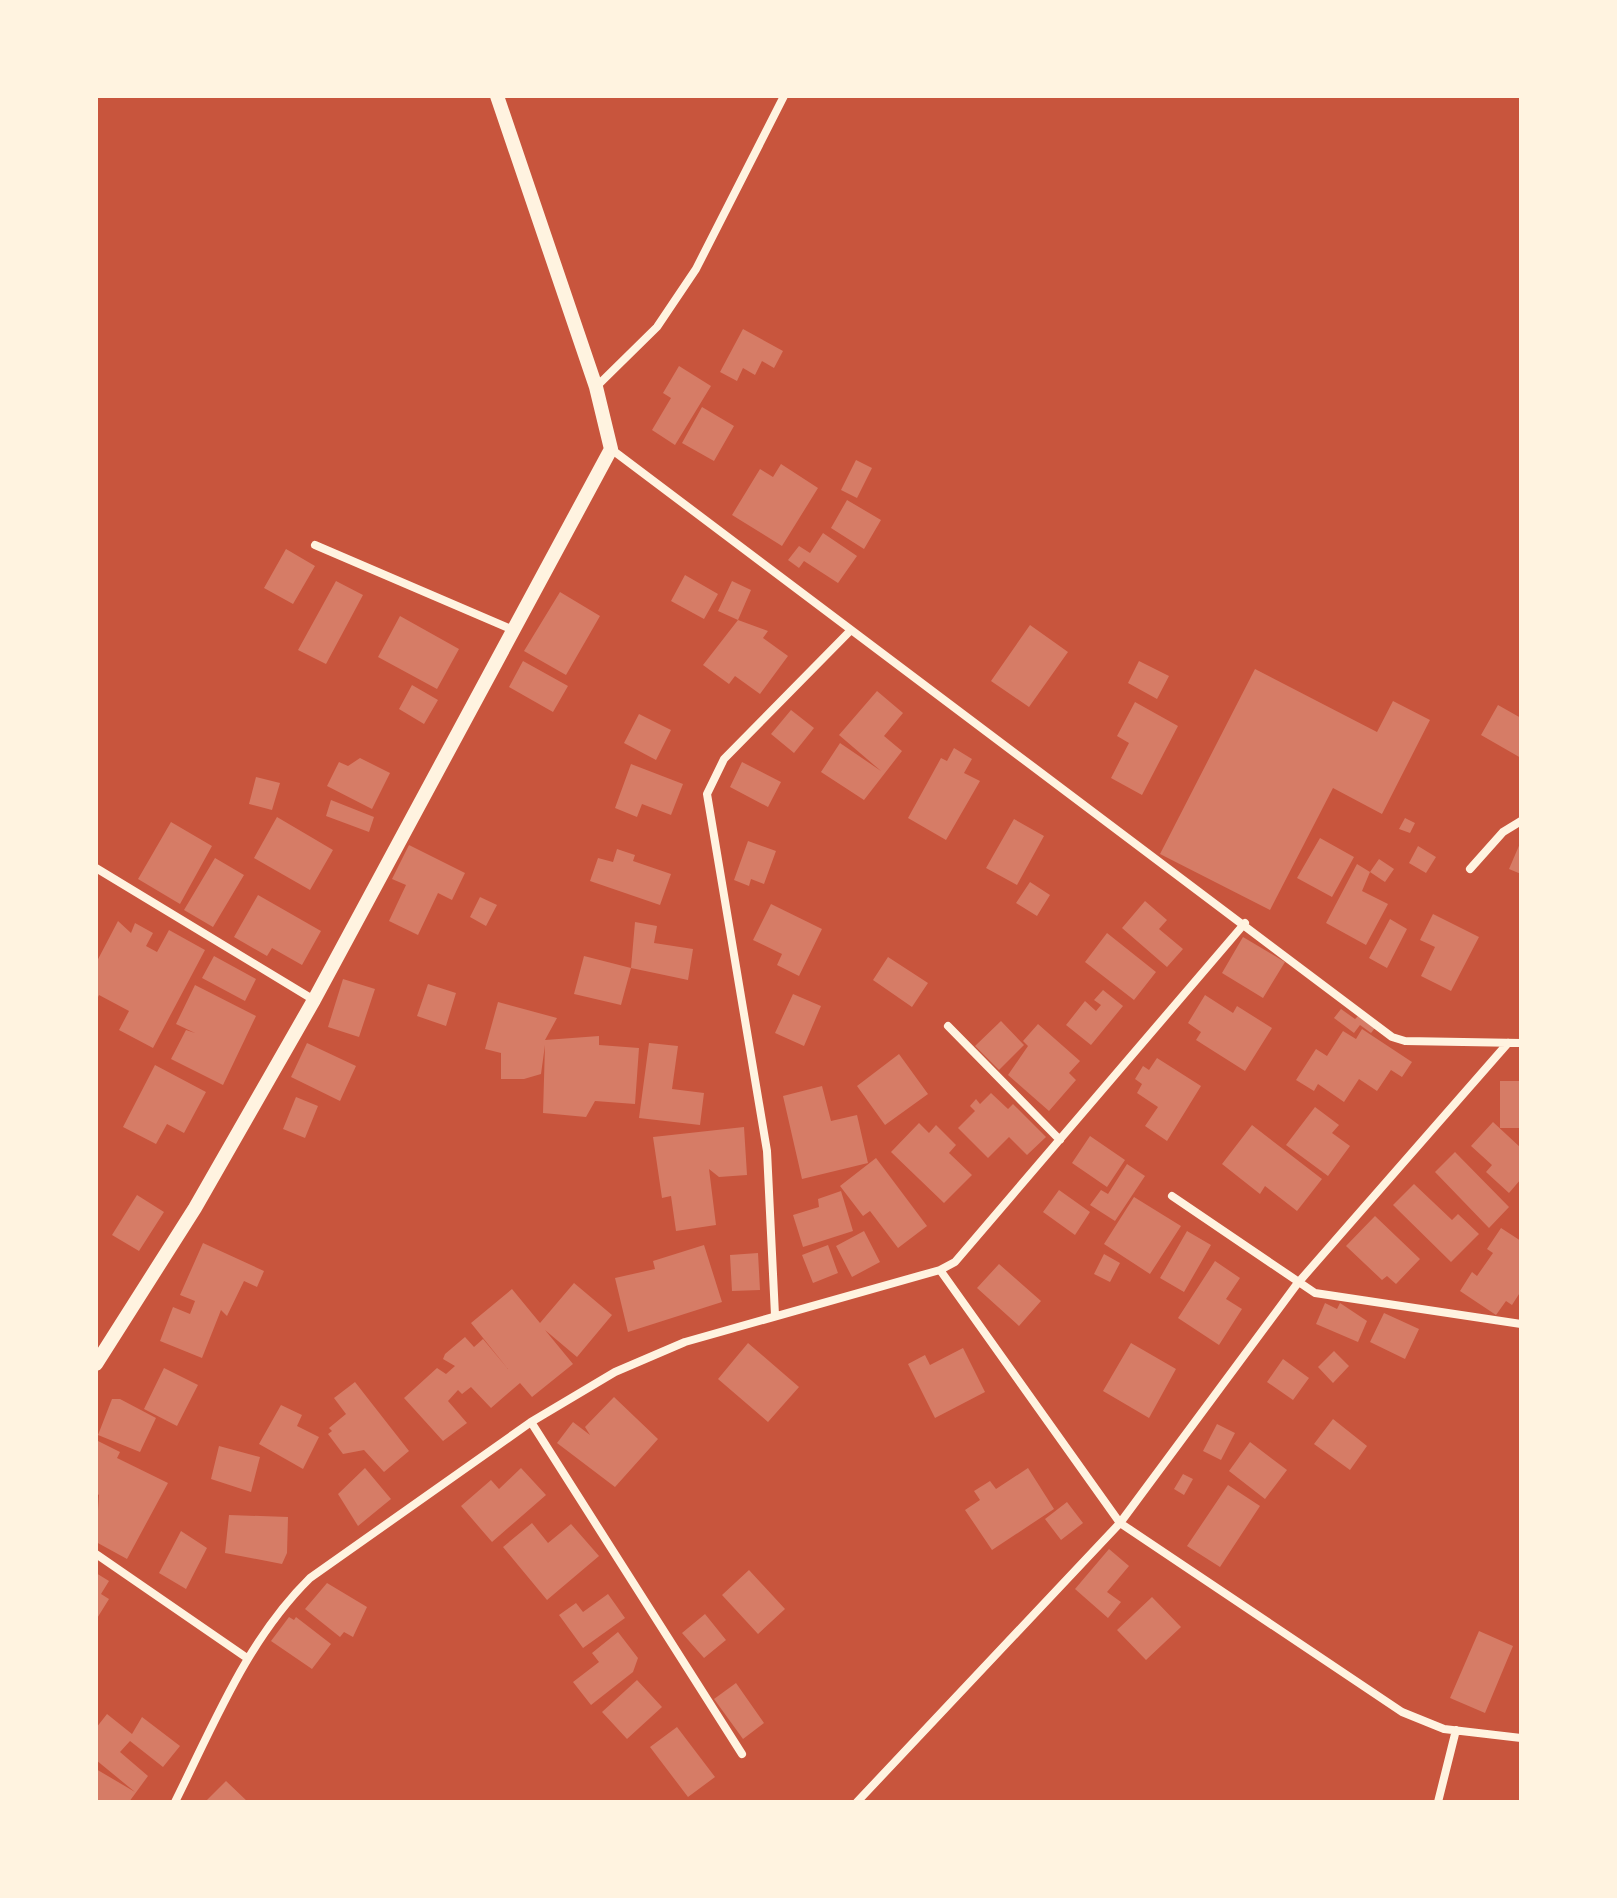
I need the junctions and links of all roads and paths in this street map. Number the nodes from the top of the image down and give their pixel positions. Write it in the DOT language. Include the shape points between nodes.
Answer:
graph roads {
  1 [pos="497,96"];
  2 [pos="784,96"];
  3 [pos="596,387"];
  4 [pos="611,449"];
  5 [pos="315,545"];
  6 [pos="513,630"];
  7 [pos="850,631"];
  8 [pos="1521,821"];
  9 [pos="96,868"];
  10 [pos="1470,869"];
  11 [pos="1245,923"];
  12 [pos="314,1000"];
  13 [pos="948,1026"];
  14 [pos="1508,1043"];
  15 [pos="1521,1043"];
  16 [pos="1060,1140"];
  17 [pos="1172,1196"];
  18 [pos="940,1270"];
  19 [pos="1297,1284"];
  20 [pos="775,1315"];
  21 [pos="1521,1324"];
  22 [pos="96,1364"];
  23 [pos="531,1422"];
  24 [pos="1120,1523"];
  25 [pos="96,1554"];
  26 [pos="247,1658"];
  27 [pos="1456,1730"];
  28 [pos="1521,1738"];
  29 [pos="742,1754"];
  30 [pos="175,1802"];
  31 [pos="857,1802"];
  32 [pos="1438,1802"];
  1 -- 3 [label="street"];
  2 -- 3 [label="street" via="696,269 657,327"];
  3 -- 4 [label="street"];
  4 -- 6 [label="street"];
  4 -- 7 [label="street"];
  5 -- 6 [label="street"];
  6 -- 12 [label="street"];
  7 -- 11 [label="street"];
  7 -- 20 [label="street" via="724,759 707,794 767,1151"];
  8 -- 10 [label="street" via="1503,832"];
  9 -- 12 [label="street"];
  11 -- 14 [label="street" via="1398,1040"];
  11 -- 16 [label="street"];
  12 -- 22 [label="street" via="195,1208"];
  13 -- 16 [label="street"];
  14 -- 15 [label="street"];
  14 -- 19 [label="street"];
  16 -- 18 [label="street" via="964,1253"];
  17 -- 19 [label="street"];
  18 -- 20 [label="street"];
  18 -- 24 [label="street"];
  19 -- 21 [label="street" via="1322,1295"];
  19 -- 24 [label="street"];
  20 -- 23 [label="street" via="647,1356"];
  23 -- 26 [label="street" via="310,1578"];
  23 -- 29 [label="street"];
  24 -- 27 [label="street" via="1402,1712"];
  24 -- 31 [label="street"];
  25 -- 26 [label="street"];
  26 -- 30 [label="street"];
  27 -- 28 [label="street"];
  27 -- 32 [label="street"];
}
